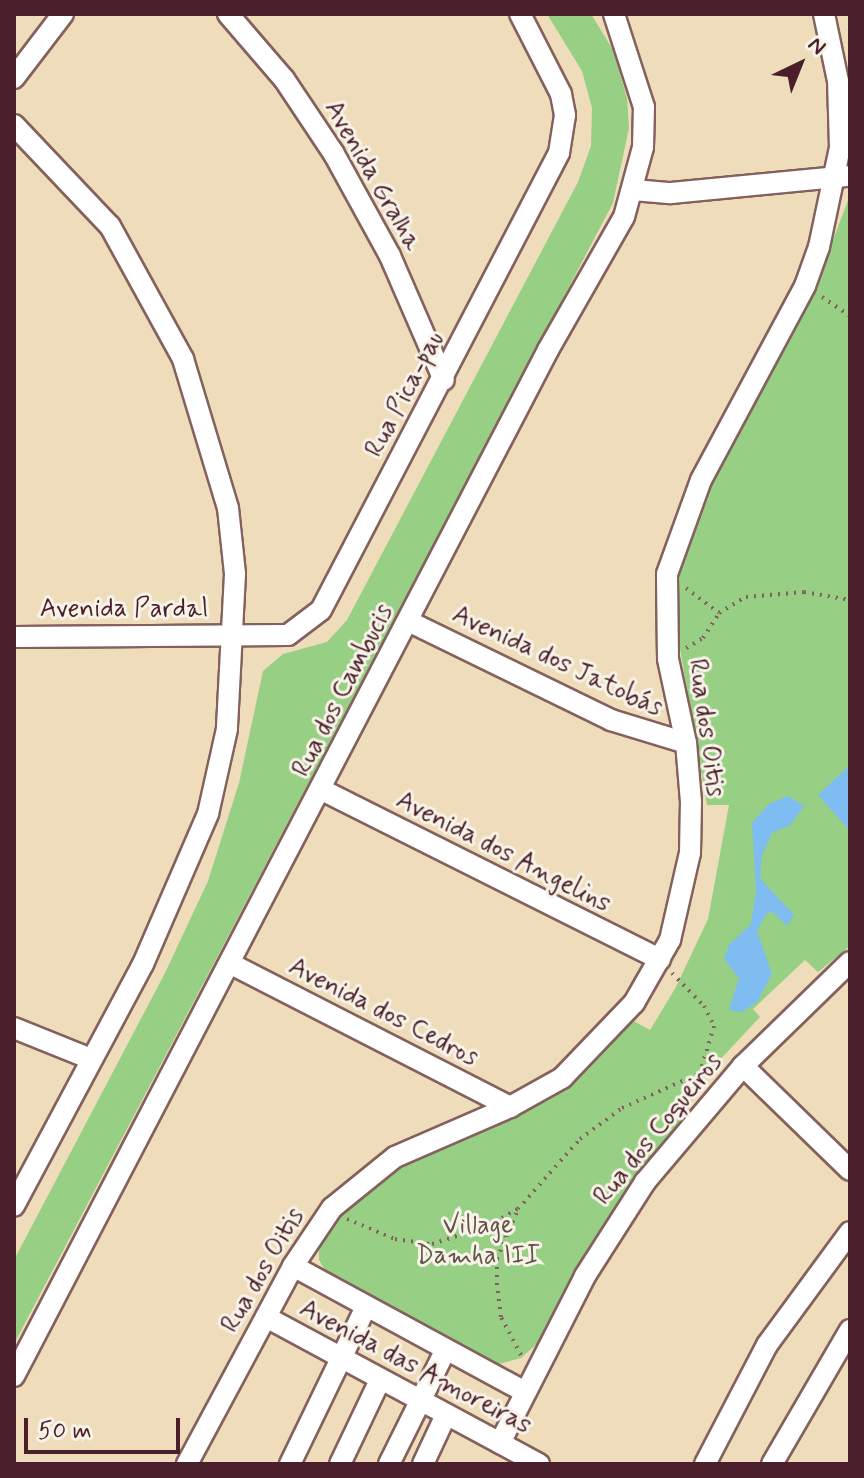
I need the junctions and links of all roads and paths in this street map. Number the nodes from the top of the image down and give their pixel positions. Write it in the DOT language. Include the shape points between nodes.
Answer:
graph roads {
  1 [pos="63,14"];
  2 [pos="228,14"];
  3 [pos="520,14"];
  4 [pos="614,14"];
  5 [pos="824,14"];
  6 [pos="14,78"];
  7 [pos="14,125"];
  8 [pos="843,176"];
  9 [pos="633,190"];
  10 [pos="805,286"];
  11 [pos="850,316"];
  12 [pos="444,380"];
  13 [pos="667,574"];
  14 [pos="850,600"];
  15 [pos="719,613"];
  16 [pos="410,622"];
  17 [pos="235,636"];
  18 [pos="14,637"];
  19 [pos="668,659"];
  20 [pos="686,743"];
  21 [pos="322,790"];
  22 [pos="660,959"];
  23 [pos="850,962"];
  24 [pos="231,964"];
  25 [pos="14,1028"];
  26 [pos="91,1059"];
  27 [pos="743,1066"];
  28 [pos="510,1107"];
  29 [pos="850,1170"];
  30 [pos="14,1206"];
  31 [pos="332,1208"];
  32 [pos="518,1209"];
  33 [pos="488,1226"];
  34 [pos="850,1232"];
  35 [pos="505,1236"];
  36 [pos="293,1266"];
  37 [pos="365,1309"];
  38 [pos="266,1317"];
  39 [pos="850,1330"];
  40 [pos="445,1351"];
  41 [pos="339,1360"];
  42 [pos="14,1376"];
  43 [pos="380,1380"];
  44 [pos="521,1390"];
  45 [pos="419,1401"];
  46 [pos="446,1415"];
  47 [pos="500,1443"];
  48 [pos="187,1464"];
  49 [pos="290,1464"];
  50 [pos="340,1464"];
  51 [pos="389,1464"];
  52 [pos="423,1464"];
  53 [pos="539,1464"];
  54 [pos="705,1464"];
  55 [pos="772,1464"];
  1 -- 6 [label="street"];
  2 -- 12 [label="street, Avenida Gralha" via="284,79 334,154 390,256"];
  3 -- 12 [label="street, Rua Pica-pau" via="547,61 565,115 559,153"];
  4 -- 9 [label="street, Rua dos Cambucis" via="644,107"];
  5 -- 8 [label="street, Rua dos Oitis" via="838,81"];
  7 -- 17 [label="street" via="110,226 183,359 228,508"];
  8 -- 9 [label="street" via="671,193"];
  8 -- 10 [label="street, Rua dos Oitis"];
  9 -- 16 [label="street, Rua dos Cambucis" via="624,217 548,350"];
  10 -- 11 [label="path"];
  10 -- 13 [label="street, Rua dos Oitis" via="701,480"];
  12 -- 17 [label="street, Rua Pica-pau" via="321,610 288,635"];
  13 -- 15 [label="path"];
  13 -- 19 [label="street, Rua dos Oitis"];
  14 -- 15 [label="path" via="804,592 769,593 746,597"];
  15 -- 19 [label="path" via="703,638"];
  16 -- 20 [label="street, Avenida dos Jatobás" via="611,720"];
  16 -- 21 [label="street, Rua dos Cambucis"];
  17 -- 18 [label="street, Avenida Pardal"];
  17 -- 26 [label="street" via="227,729 208,814 162,923"];
  19 -- 20 [label="street, Rua dos Oitis"];
  20 -- 22 [label="street, Rua dos Oitis" via="690,853 670,940"];
  21 -- 22 [label="street, Avenida dos Angelins"];
  21 -- 24 [label="street, Rua dos Cambucis"];
  22 -- 28 [label="street, Rua dos Oitis" via="634,1003 601,1041 562,1078"];
  22 -- 32 [label="path" via="704,1006 714,1026 701,1069 622,1108 580,1139"];
  23 -- 27 [label="street, Rua dos Coqueiros"];
  24 -- 28 [label="street, Avenida dos Cedros"];
  24 -- 42 [label="street, Rua dos Cambucis"];
  25 -- 26 [label="street"];
  26 -- 30 [label="street"];
  27 -- 29 [label="street"];
  27 -- 44 [label="street, Rua dos Coqueiros" via="674,1145 611,1231"];
  28 -- 31 [label="street, Rua dos Oitis" via="395,1157"];
  31 -- 33 [label="path" via="359,1229 432,1244"];
  31 -- 36 [label="street, Rua dos Oitis"];
  32 -- 33 [label="path"];
  32 -- 35 [label="path"];
  33 -- 35 [label="path"];
  34 -- 54 [label="street" via="767,1345"];
  35 -- 44 [label="path" via="497,1285 501,1317 525,1370"];
  36 -- 37 [label="street"];
  36 -- 38 [label="street, Rua dos Oitis"];
  37 -- 40 [label="street"];
  37 -- 41 [label="street"];
  38 -- 41 [label="street, Avenida das Amoreiras"];
  38 -- 48 [label="street, Rua dos Oitis"];
  39 -- 55 [label="street"];
  40 -- 44 [label="street"];
  40 -- 45 [label="street"];
  41 -- 43 [label="street, Avenida das Amoreiras"];
  41 -- 49 [label="street"];
  43 -- 45 [label="street, Avenida das Amoreiras"];
  43 -- 50 [label="street"];
  44 -- 47 [label="street, Rua dos Coqueiros"];
  45 -- 46 [label="street, Avenida das Amoreiras"];
  45 -- 51 [label="street"];
  46 -- 47 [label="street, Avenida das Amoreiras"];
  46 -- 52 [label="street"];
  47 -- 53 [label="street, Avenida das Amoreiras"];
}
